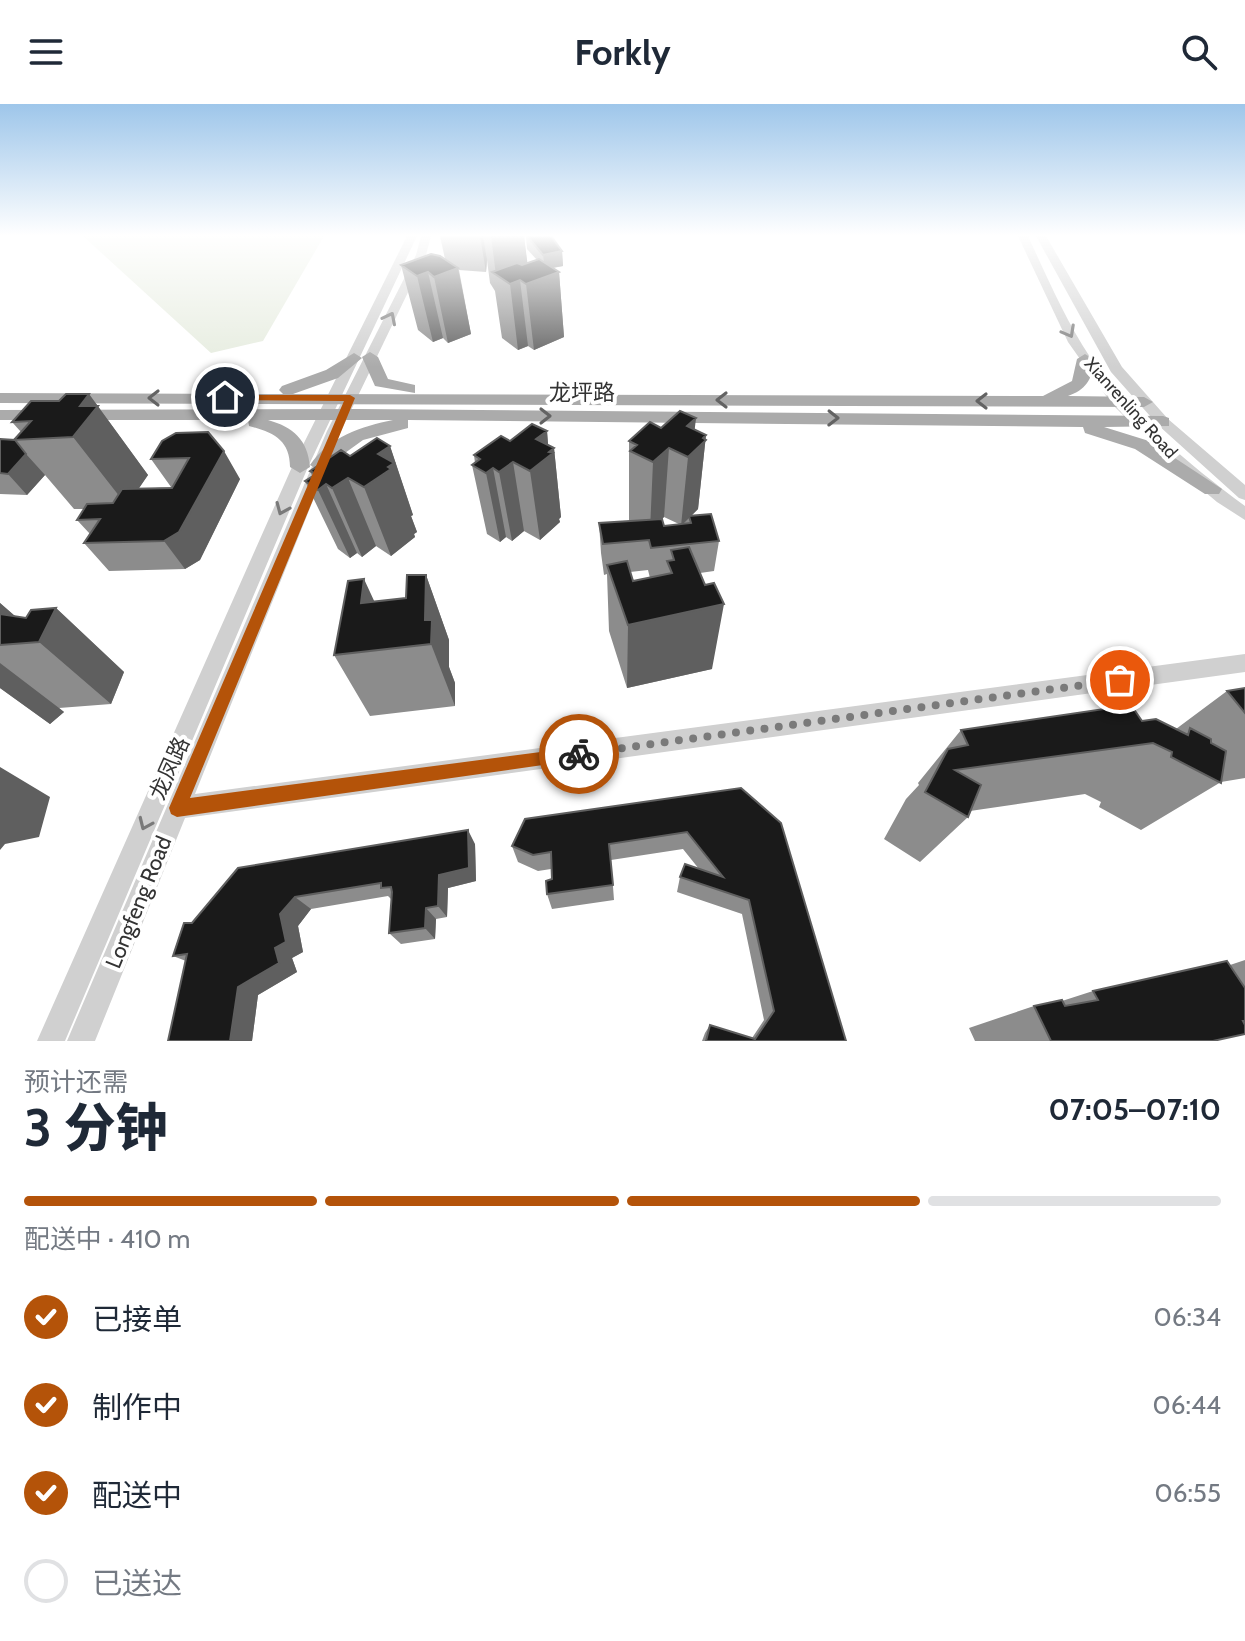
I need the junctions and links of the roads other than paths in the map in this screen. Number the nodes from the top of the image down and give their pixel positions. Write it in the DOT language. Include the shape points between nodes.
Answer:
graph roads {
  1 [pos="394,280"];
  2 [pos="407,280"];
  3 [pos="1045,280"];
  4 [pos="1064,280"];
  5 [pos="362,357"];
  6 [pos="1085,359"];
  7 [pos="0,398"];
  8 [pos="1011,401"];
  9 [pos="1121,402"];
  10 [pos="1144,402"];
  11 [pos="222,406"];
  12 [pos="338,406"];
  13 [pos="468,407"];
  14 [pos="0,415"];
  15 [pos="1022,420"];
  16 [pos="1139,422"];
  17 [pos="1163,422"];
  18 [pos="310,466"];
  19 [pos="1212,489"];
  20 [pos="1245,494"];
  21 [pos="1245,514"];
  22 [pos="1245,663"];
  23 [pos="177,808"];
  24 [pos="51,1041"];
  25 [pos="81,1041"];
  1 -- 5 [label="street, 龙凤路"];
  5 -- 2 [label="street, one-way"];
  3 -- 6 [label="street, Xianrenling Road, one-way"];
  4 -- 10 [label="street, Xianrenling Road" via="1096,339"];
  5 -- 11 [label="main road" via="314,383"];
  5 -- 12 [label="street, 龙凤路"];
  5 -- 13 [label="main road" via="381,382"];
  6 -- 8 [label="main road" via="1086,373 1074,390"];
  6 -- 9 [label="street, Xianrenling Road"];
  11 -- 7 [label="main road, 龙坪路, one-way"];
  8 -- 9 [label="main road, 龙坪路"];
  8 -- 13 [label="main road, 龙坪路, one-way"];
  9 -- 10 [label="main road, 龙坪路"];
  9 -- 16 [label="street, Xianrenling Road"];
  10 -- 17 [label="street, Xianrenling Road"];
  11 -- 12 [label="main road, 龙坪路"];
  11 -- 14 [label="main road, 龙坪路"];
  11 -- 18 [label="main road" via="289,435"];
  12 -- 13 [label="main road, 龙坪路"];
  12 -- 18 [label="street, 龙凤路"];
  13 -- 15 [label="main road, 龙坪路, one-way"];
  13 -- 18 [label="main road" via="360,433"];
  15 -- 16 [label="main road, 龙坪路"];
  15 -- 19 [label="main road" via="1115,435 1172,461"];
  16 -- 17 [label="main road, 龙坪路"];
  16 -- 19 [label="street, Xianrenling Road"];
  17 -- 20 [label="street, Xianrenling Road"];
  18 -- 23 [label="street, Longfeng Road"];
  18 -- 24 [label="street, 龙凤路, one-way"];
  19 -- 21 [label="street, Xianrenling Road"];
  22 -- 23 [label="street"];
  23 -- 25 [label="street, Longfeng Road"];
}
